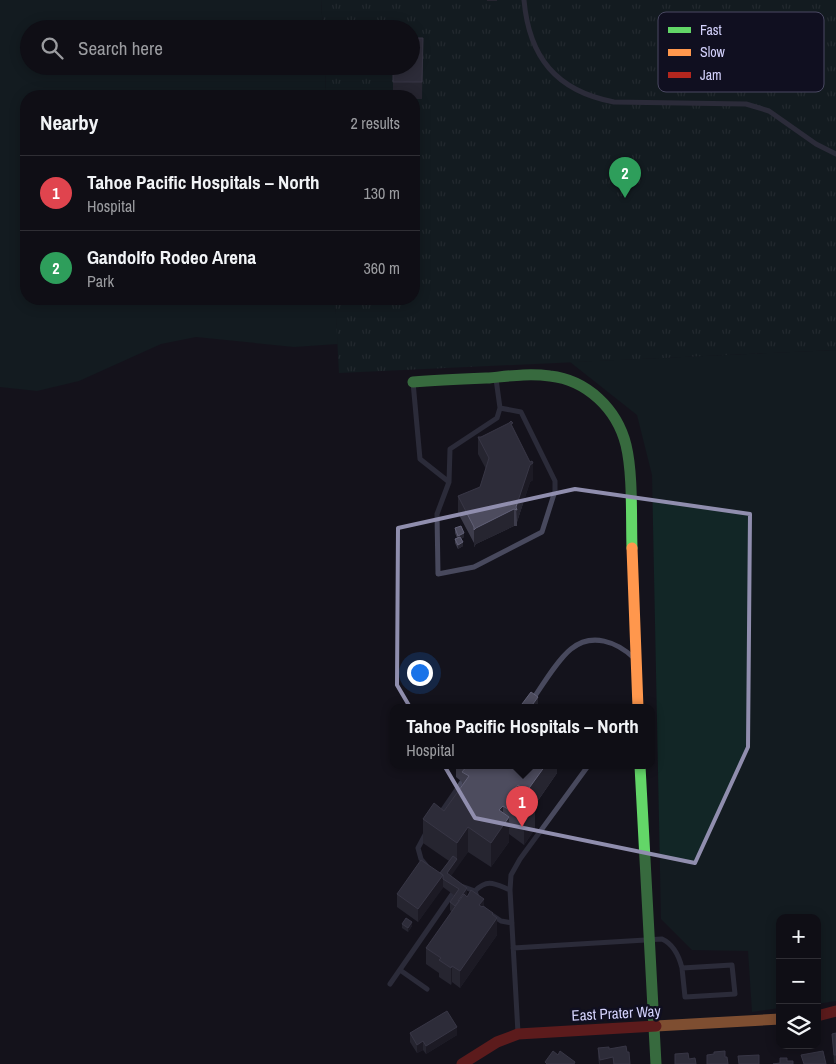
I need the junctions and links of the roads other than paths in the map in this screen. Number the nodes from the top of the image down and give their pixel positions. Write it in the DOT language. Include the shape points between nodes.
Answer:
graph roads {
  1 [pos="524,0"];
  2 [pos="836,154"];
  3 [pos="496,377"];
  4 [pos="413,382"];
  5 [pos="500,408"];
  6 [pos="449,482"];
  7 [pos="636,660"];
  8 [pos="531,704"];
  9 [pos="638,704"];
  10 [pos="586,769"];
  11 [pos="640,769"];
  12 [pos="462,782"];
  13 [pos="436,819"];
  14 [pos="431,827"];
  15 [pos="432,869"];
  16 [pos="510,890"];
  17 [pos="475,892"];
  18 [pos="512,923"];
  19 [pos="649,939"];
  20 [pos="513,948"];
  21 [pos="682,968"];
  22 [pos="400,970"];
  23 [pos="390,984"];
  24 [pos="427,989"];
  25 [pos="836,1011"];
  26 [pos="821,1015"];
  27 [pos="776,1019"];
  28 [pos="654,1026"];
  29 [pos="518,1034"];
  30 [pos="462,1064"];
  31 [pos="656,1064"];
  1 -- 2 [label="lane" via="531,35 544,63 559,80 578,92 614,102 746,104 768,111"];
  3 -- 4 [label="street"];
  3 -- 5 [label="lane"];
  3 -- 7 [label="street" via="543,375 572,382 598,397 618,423 625,441 629,473"];
  4 -- 6 [label="lane" via="420,459"];
  5 -- 6 [label="lane" via="496,418 450,449"];
  5 -- 6 [label="lane" via="521,412 555,481 542,532 474,567 438,574 437,514"];
  7 -- 8 [label="lane" via="612,642 599,639 578,644 559,663"];
  7 -- 9 [label="street"];
  10 -- 16 [label="lane" via="520,859 511,875"];
  11 -- 19 [label="street"];
  12 -- 13 [label="lane"];
  14 -- 15 [label="lane" via="418,848 421,859"];
  16 -- 17 [label="lane" via="492,882"];
  16 -- 18 [label="lane"];
  17 -- 18 [label="lane" via="485,910 501,921"];
  17 -- 22 [label="lane" via="458,885"];
  18 -- 20 [label="lane"];
  19 -- 20 [label="lane"];
  19 -- 21 [label="lane" via="668,942 680,959"];
  19 -- 28 [label="street"];
  20 -- 29 [label="lane"];
  21 -- 21 [label="lane" via="732,965 735,994 685,997"];
  22 -- 23 [label="lane"];
  22 -- 24 [label="lane"];
  25 -- 26 [label="street"];
  27 -- 28 [label="street, East Prater Way"];
  28 -- 29 [label="street, East Prater Way"];
  28 -- 31 [label="street"];
  29 -- 30 [label="street, East Prater Way" via="497,1042"];
}
